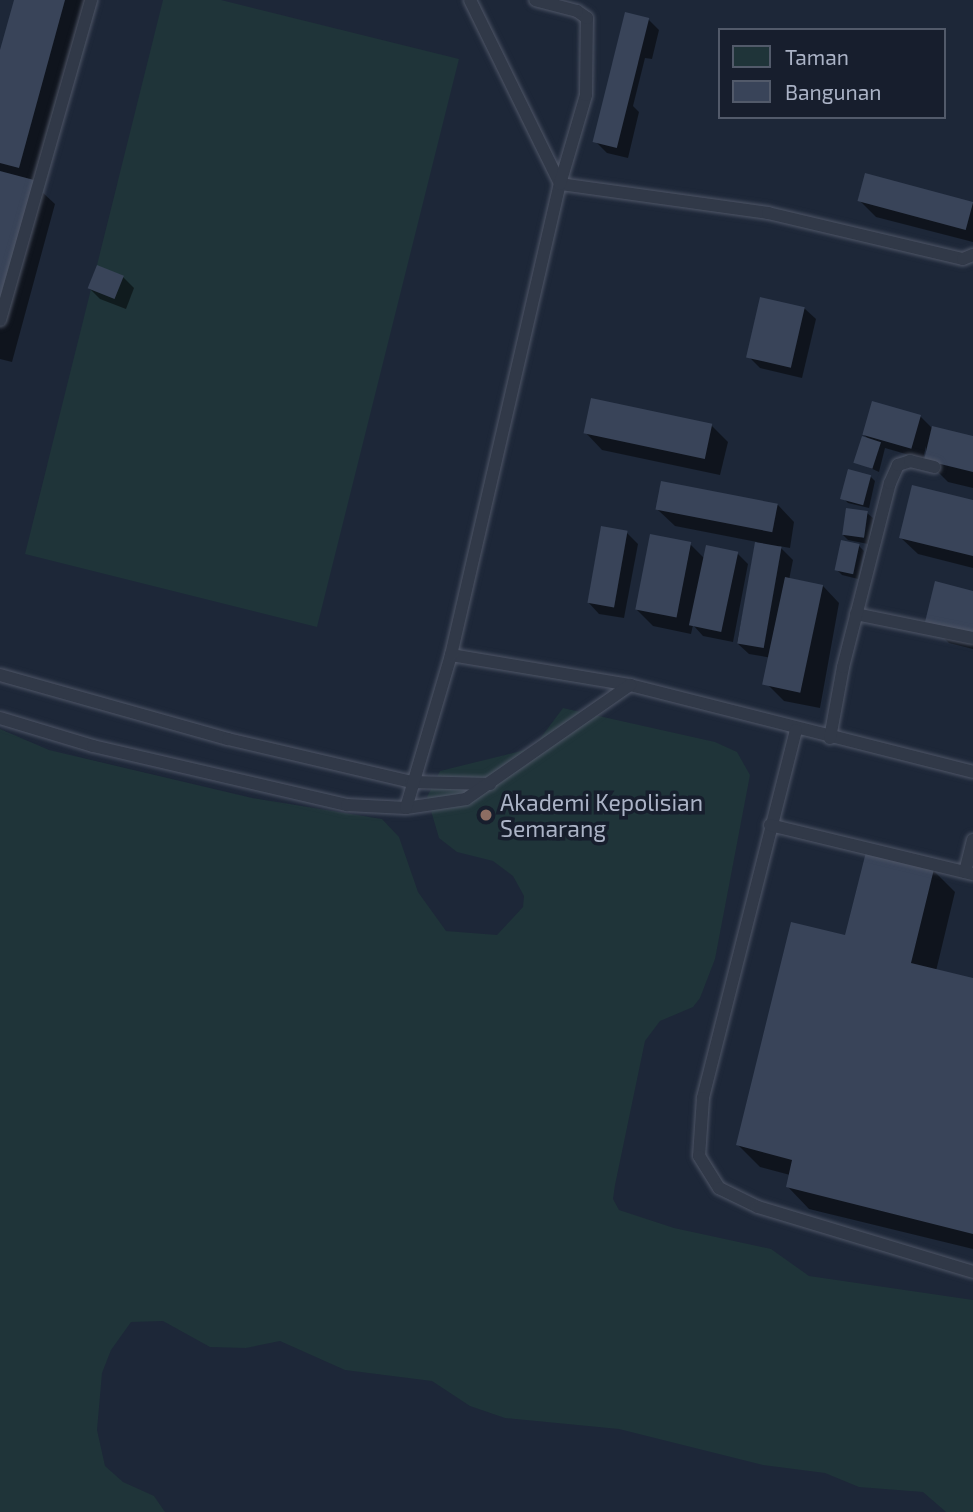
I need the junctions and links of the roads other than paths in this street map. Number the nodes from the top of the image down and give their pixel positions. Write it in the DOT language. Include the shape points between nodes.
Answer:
graph roads {
  1 [pos="91,0"];
  2 [pos="470,0"];
  3 [pos="535,0"];
  4 [pos="560,184"];
  5 [pos="973,255"];
  6 [pos="0,320"];
  7 [pos="934,467"];
  8 [pos="856,614"];
  9 [pos="973,638"];
  10 [pos="451,654"];
  11 [pos="0,675"];
  12 [pos="630,685"];
  13 [pos="0,718"];
  14 [pos="796,730"];
  15 [pos="830,738"];
  16 [pos="973,772"];
  17 [pos="411,782"];
  18 [pos="490,784"];
  19 [pos="406,808"];
  20 [pos="770,825"];
  21 [pos="973,840"];
  22 [pos="969,873"];
  23 [pos="973,1272"];
  1 -- 6 [label="lane"];
  2 -- 4 [label="lane"];
  3 -- 4 [label="lane" via="578,11 589,24 586,94"];
  4 -- 5 [label="lane" via="768,213 963,259"];
  4 -- 10 [label="lane"];
  7 -- 8 [label="lane" via="910,461 898,465"];
  8 -- 9 [label="lane"];
  8 -- 15 [label="lane"];
  10 -- 12 [label="lane"];
  10 -- 17 [label="lane"];
  11 -- 17 [label="lane" via="228,739"];
  12 -- 14 [label="lane"];
  12 -- 18 [label="lane"];
  13 -- 19 [label="lane" via="93,746 347,805"];
  14 -- 15 [label="lane"];
  14 -- 20 [label="lane"];
  15 -- 16 [label="lane"];
  17 -- 18 [label="lane"];
  17 -- 19 [label="lane"];
  18 -- 19 [label="lane" via="466,799"];
  20 -- 22 [label="lane"];
  20 -- 23 [label="lane" via="703,1098 699,1156 719,1188 758,1207"];
  21 -- 22 [label="lane"];
}
